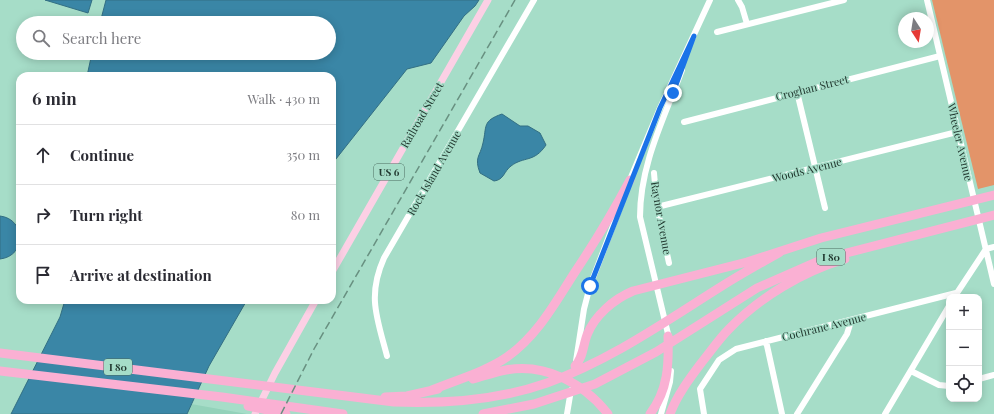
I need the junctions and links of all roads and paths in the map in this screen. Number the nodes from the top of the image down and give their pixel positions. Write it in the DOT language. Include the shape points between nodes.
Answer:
graph roads {
  1 [pos="488,0"];
  2 [pos="534,0"];
  3 [pos="710,0"];
  4 [pos="738,0"];
  5 [pos="844,0"];
  6 [pos="927,0"];
  7 [pos="746,24"];
  8 [pos="717,32"];
  9 [pos="694,36"];
  10 [pos="940,56"];
  11 [pos="798,92"];
  12 [pos="684,122"];
  13 [pos="957,132"];
  14 [pos="815,168"];
  15 [pos="654,173"];
  16 [pos="630,180"];
  17 [pos="994,195"];
  18 [pos="657,207"];
  19 [pos="825,208"];
  20 [pos="994,215"];
  21 [pos="916,236"];
  22 [pos="994,247"];
  23 [pos="986,249"];
  24 [pos="780,252"];
  25 [pos="669,263"];
  26 [pos="336,265"];
  27 [pos="994,284"];
  28 [pos="956,294"];
  29 [pos="946,297"];
  30 [pos="314,304"];
  31 [pos="946,311"];
  32 [pos="851,321"];
  33 [pos="668,336"];
  34 [pos="766,341"];
  35 [pos="0,353"];
  36 [pos="387,356"];
  37 [pos="575,366"];
  38 [pos="0,371"];
  39 [pos="912,371"];
  40 [pos="994,375"];
  41 [pos="982,378"];
  42 [pos="946,386"];
  43 [pos="432,390"];
  44 [pos="222,397"];
  45 [pos="352,397"];
  46 [pos="255,414"];
  47 [pos="286,414"];
  48 [pos="343,414"];
  49 [pos="483,414"];
  50 [pos="566,414"];
  51 [pos="608,414"];
  52 [pos="650,414"];
  53 [pos="661,414"];
  54 [pos="670,414"];
  55 [pos="704,414"];
  56 [pos="782,414"];
  57 [pos="797,414"];
  58 [pos="885,414"];
  1 -- 26 [label="main road, Railroad Street / US 6"];
  2 -- 36 [label="street, Rock Island Avenue" via="384,258 374,293"];
  3 -- 9 [label="street"];
  4 -- 7 [label="street"];
  5 -- 7 [label="street"];
  6 -- 10 [label="street, Wheeler Avenue"];
  7 -- 8 [label="street"];
  9 -- 16 [label="street"];
  9 -- 33 [label="street" via="653,143 640,197 640,217"];
  10 -- 11 [label="street, Croghan Street"];
  10 -- 13 [label="street, Wheeler Avenue"];
  11 -- 12 [label="street, Croghan Street"];
  11 -- 14 [label="street"];
  13 -- 14 [label="street, Woods Avenue"];
  13 -- 23 [label="street, Wheeler Avenue"];
  14 -- 18 [label="street, Woods Avenue"];
  14 -- 19 [label="street"];
  15 -- 18 [label="street, Raynor Avenue"];
  16 -- 37 [label="street" via="590,286"];
  16 -- 43 [label="highway" via="609,220 534,333 506,358"];
  17 -- 24 [label="highway, I 80" via="821,238"];
  18 -- 25 [label="street, Raynor Avenue"];
  20 -- 21 [label="highway, I 80"];
  21 -- 49 [label="highway, I 80" via="823,258 758,288 656,352 596,384 534,404"];
  21 -- 54 [label="highway" via="837,261 804,275 773,293 728,330 689,379"];
  22 -- 23 [label="street"];
  23 -- 27 [label="street, Wheeler Avenue"];
  23 -- 28 [label="street"];
  24 -- 37 [label="highway" via="642,288 616,300 597,318 587,334 579,362"];
  24 -- 45 [label="highway, I 80" via="654,331 587,366 547,383 490,396 438,402 394,402"];
  29 -- 32 [label="street, Cochrane Avenue"];
  30 -- 46 [label="main road"];
  31 -- 39 [label="street"];
  32 -- 34 [label="street, Cochrane Avenue"];
  32 -- 57 [label="street" via="847,334"];
  33 -- 52 [label="highway" via="667,380"];
  33 -- 53 [label="street" via="671,354 670,382"];
  34 -- 55 [label="street, Cochrane Avenue" via="736,349 715,365 700,389"];
  34 -- 56 [label="street"];
  35 -- 45 [label="highway, I 80"];
  37 -- 50 [label="street"];
  38 -- 44 [label="highway, I 80"];
  39 -- 42 [label="street" via="939,385"];
  39 -- 58 [label="street"];
  40 -- 41 [label="street"];
  43 -- 45 [label="highway" via="407,396"];
  43 -- 51 [label="highway" via="506,370 549,372 571,380"];
  44 -- 47 [label="highway" via="241,405"];
  44 -- 48 [label="highway, I 80"];
}
